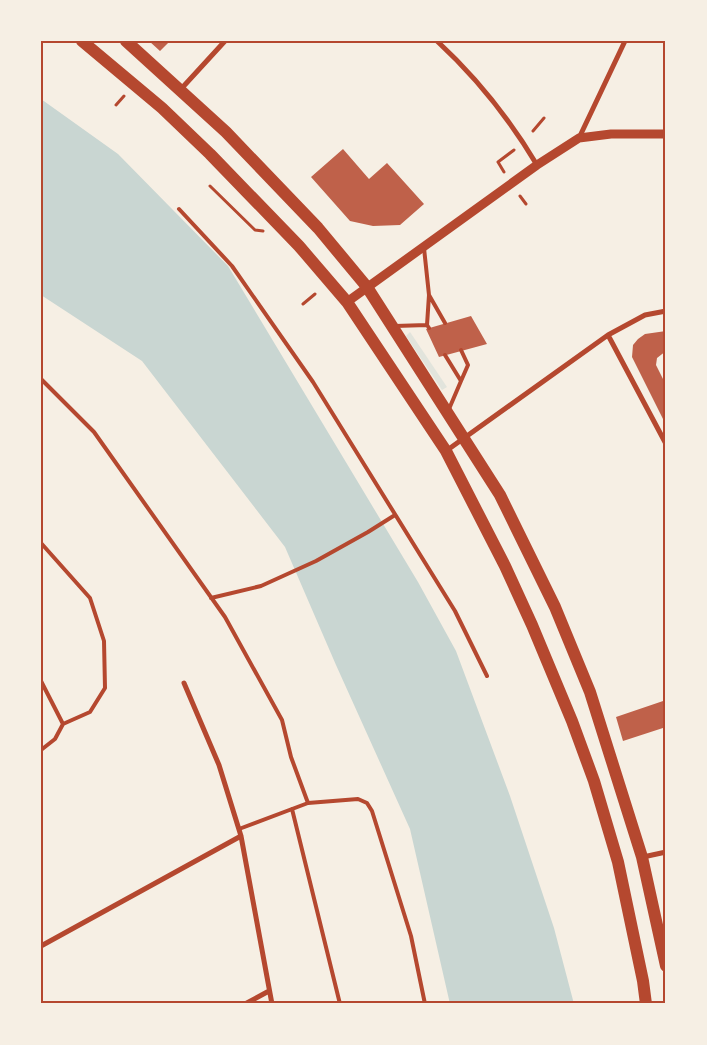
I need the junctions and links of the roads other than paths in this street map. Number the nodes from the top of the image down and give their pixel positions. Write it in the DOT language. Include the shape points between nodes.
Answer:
graph roads {
  1 [pos="82,41"];
  2 [pos="126,41"];
  3 [pos="225,41"];
  4 [pos="437,41"];
  5 [pos="625,41"];
  6 [pos="181,89"];
  7 [pos="666,134"];
  8 [pos="579,138"];
  9 [pos="537,165"];
  10 [pos="179,209"];
  11 [pos="424,246"];
  12 [pos="367,287"];
  13 [pos="429,295"];
  14 [pos="347,302"];
  15 [pos="666,310"];
  16 [pos="445,323"];
  17 [pos="391,326"];
  18 [pos="608,335"];
  19 [pos="461,350"];
  20 [pos="445,355"];
  21 [pos="41,379"];
  22 [pos="461,381"];
  23 [pos="448,413"];
  24 [pos="464,438"];
  25 [pos="666,444"];
  26 [pos="446,451"];
  27 [pos="395,515"];
  28 [pos="41,543"];
  29 [pos="211,598"];
  30 [pos="487,676"];
  31 [pos="41,681"];
  32 [pos="184,683"];
  33 [pos="63,724"];
  34 [pos="41,750"];
  35 [pos="308,803"];
  36 [pos="292,809"];
  37 [pos="239,828"];
  38 [pos="241,836"];
  39 [pos="666,852"];
  40 [pos="642,857"];
  41 [pos="41,946"];
  42 [pos="666,966"];
  43 [pos="268,991"];
  44 [pos="245,1004"];
  45 [pos="272,1004"];
  46 [pos="340,1004"];
  47 [pos="425,1004"];
  48 [pos="646,1004"];
  1 -- 14 [label="main road" via="162,108 210,154 300,246"];
  2 -- 6 [label="main road"];
  3 -- 6 [label="street"];
  4 -- 9 [label="street" via="495,102"];
  5 -- 8 [label="street"];
  6 -- 12 [label="main road" via="273,180"];
  7 -- 8 [label="street" via="611,134"];
  8 -- 9 [label="street"];
  9 -- 11 [label="street"];
  10 -- 27 [label="lane" via="232,266 313,382"];
  11 -- 12 [label="street"];
  11 -- 13 [label="lane"];
  12 -- 14 [label="street"];
  12 -- 17 [label="main road"];
  13 -- 16 [label="lane"];
  13 -- 17 [label="lane" via="428,327"];
  14 -- 26 [label="main road"];
  15 -- 18 [label="street" via="645,315"];
  17 -- 23 [label="main road"];
  18 -- 24 [label="street"];
  18 -- 25 [label="street"];
  19 -- 22 [label="lane" via="468,365"];
  20 -- 22 [label="lane"];
  21 -- 29 [label="lane" via="94,432"];
  22 -- 23 [label="lane"];
  23 -- 24 [label="main road"];
  24 -- 26 [label="street"];
  24 -- 40 [label="main road" via="504,503 573,650 590,692"];
  26 -- 48 [label="main road" via="528,616 594,781 618,862"];
  27 -- 29 [label="lane" via="316,561 261,586"];
  27 -- 30 [label="lane" via="455,611"];
  28 -- 33 [label="lane" via="90,598 104,641 105,688 90,712"];
  29 -- 35 [label="lane" via="225,617 282,720"];
  31 -- 33 [label="lane"];
  32 -- 37 [label="street" via="219,765"];
  33 -- 34 [label="lane" via="55,739"];
  35 -- 36 [label="lane"];
  35 -- 47 [label="lane" via="358,799 367,803 372,811 411,936"];
  36 -- 37 [label="lane"];
  36 -- 46 [label="lane"];
  37 -- 38 [label="street"];
  38 -- 41 [label="street"];
  38 -- 43 [label="street"];
  39 -- 40 [label="street"];
  40 -- 42 [label="main road"];
  43 -- 44 [label="street"];
  43 -- 45 [label="street"];
}
